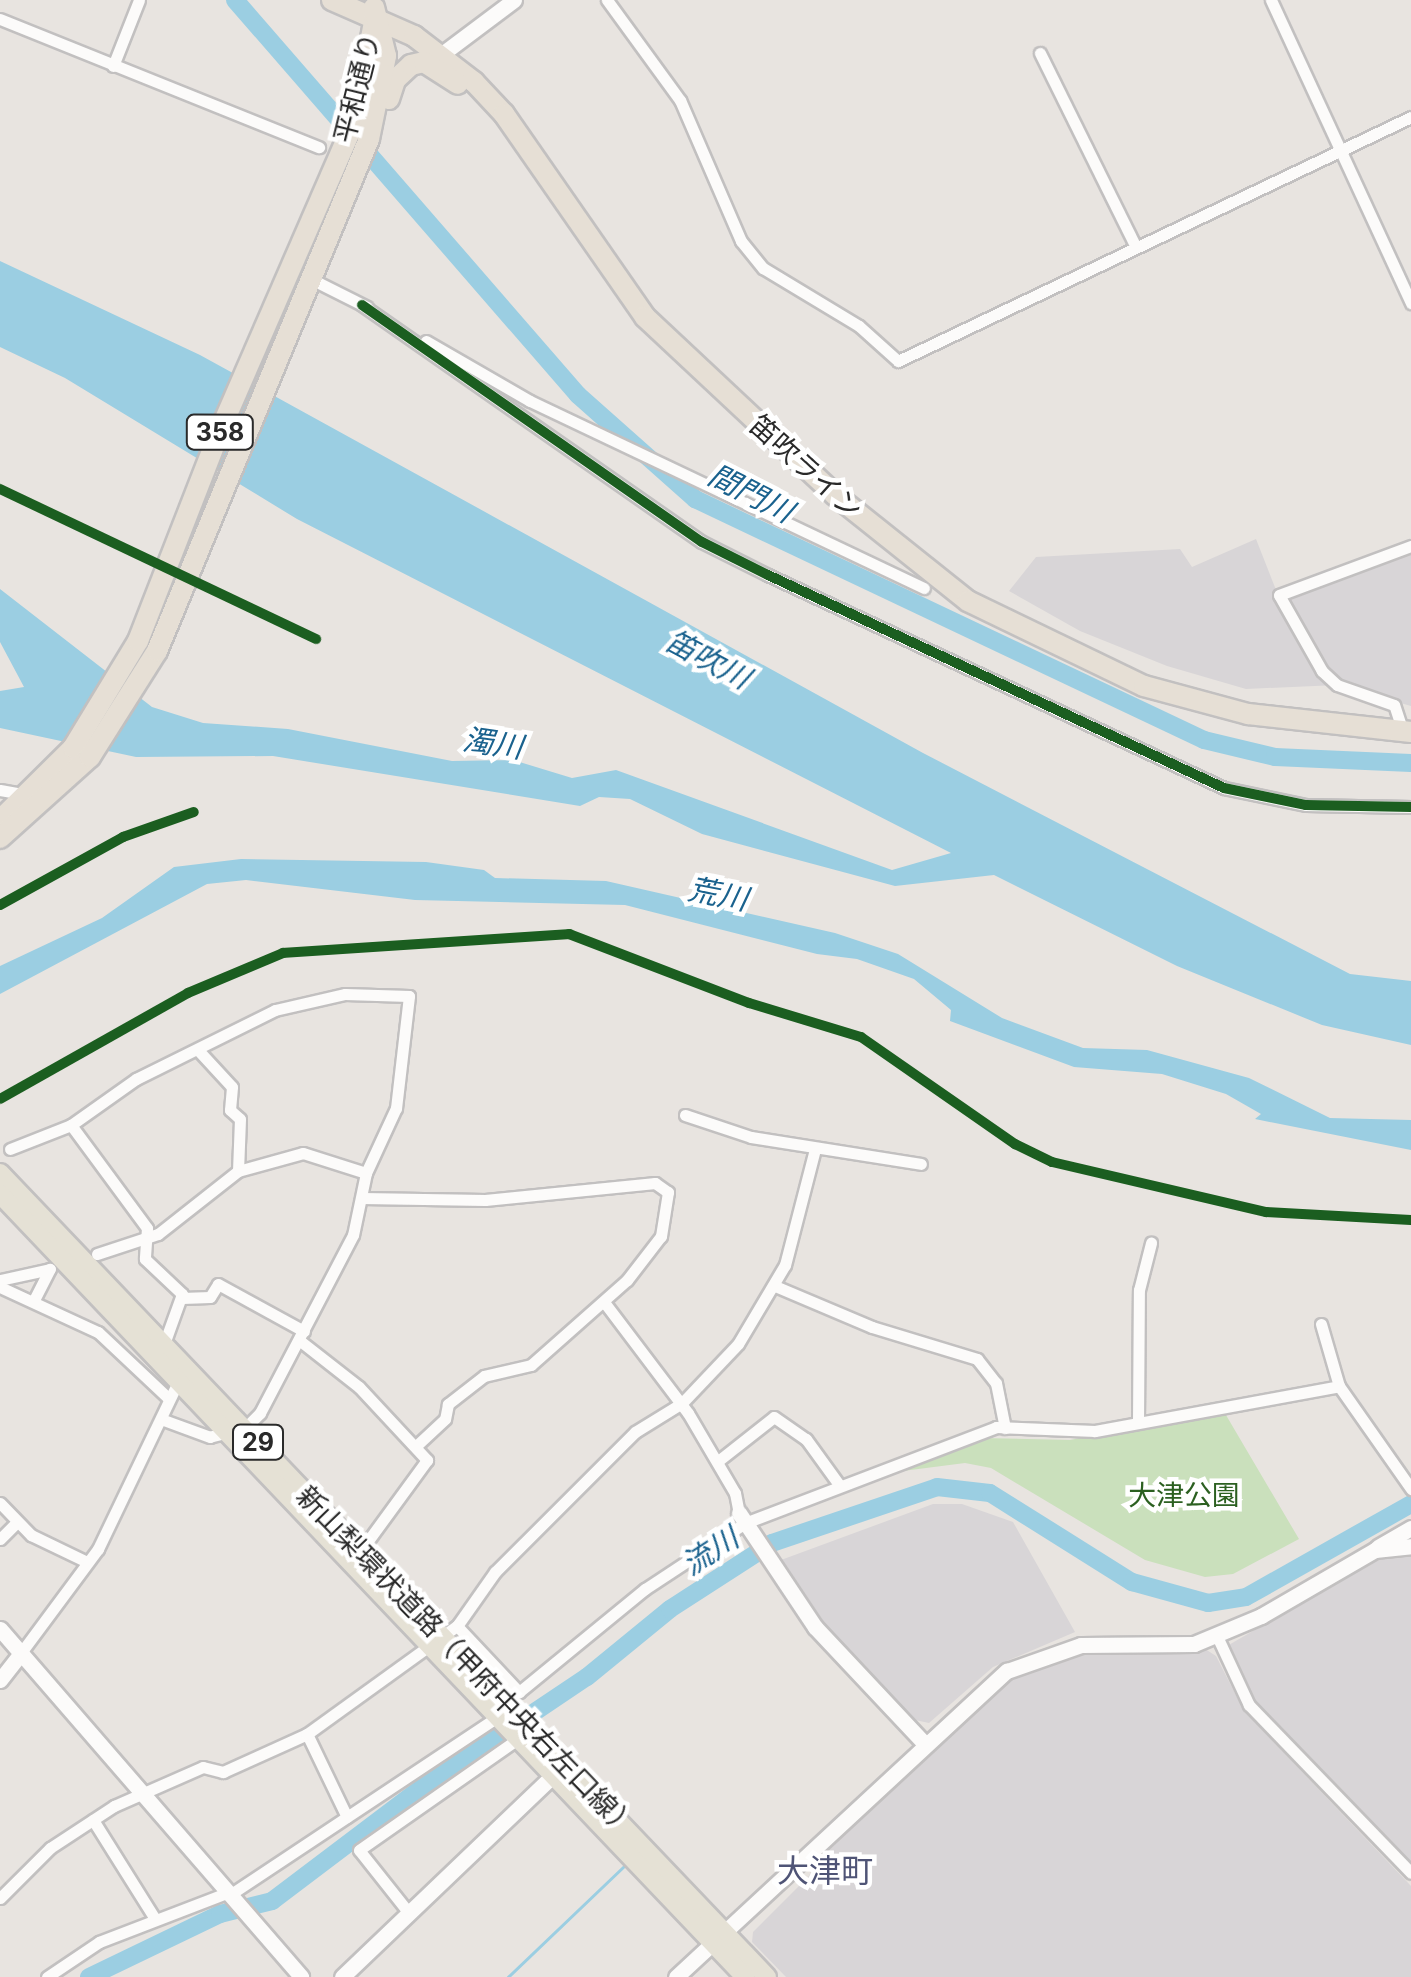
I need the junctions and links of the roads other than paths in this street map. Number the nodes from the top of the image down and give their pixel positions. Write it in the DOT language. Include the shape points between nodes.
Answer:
graph roads {
  1 [pos="140,0"];
  2 [pos="332,0"];
  3 [pos="514,0"];
  4 [pos="607,0"];
  5 [pos="1271,0"];
  6 [pos="374,8"];
  7 [pos="0,20"];
  8 [pos="1040,52"];
  9 [pos="442,54"];
  10 [pos="113,66"];
  11 [pos="1411,117"];
  12 [pos="365,128"];
  13 [pos="319,147"];
  14 [pos="1339,151"];
  15 [pos="566,211"];
  16 [pos="1136,247"];
  17 [pos="296,279"];
  18 [pos="1411,303"];
  19 [pos="362,305"];
  20 [pos="1411,546"];
  21 [pos="924,588"];
  22 [pos="169,594"];
  23 [pos="1407,732"];
  24 [pos="0,790"];
  25 [pos="28,795"];
  26 [pos="1411,808"];
  27 [pos="0,820"];
  28 [pos="0,838"];
  29 [pos="198,1050"];
  30 [pos="686,1114"];
  31 [pos="71,1125"];
  32 [pos="10,1149"];
  33 [pos="814,1149"];
  34 [pos="921,1164"];
  35 [pos="238,1170"];
  36 [pos="0,1173"];
  37 [pos="366,1173"];
  38 [pos="0,1194"];
  39 [pos="362,1198"];
  40 [pos="147,1239"];
  41 [pos="1151,1244"];
  42 [pos="97,1254"];
  43 [pos="0,1280"];
  44 [pos="775,1286"];
  45 [pos="0,1287"];
  46 [pos="182,1298"];
  47 [pos="34,1300"];
  48 [pos="604,1302"];
  49 [pos="1322,1324"];
  50 [pos="301,1335"];
  51 [pos="164,1344"];
  52 [pos="1339,1386"];
  53 [pos="173,1390"];
  54 [pos="682,1403"];
  55 [pos="161,1419"];
  56 [pos="1138,1422"];
  57 [pos="1005,1428"];
  58 [pos="236,1431"];
  59 [pos="416,1446"];
  60 [pos="718,1461"];
  61 [pos="840,1486"];
  62 [pos="1410,1487"];
  63 [pos="0,1503"];
  64 [pos="16,1523"];
  65 [pos="745,1523"];
  66 [pos="1411,1528"];
  67 [pos="0,1539"];
  68 [pos="1411,1546"];
  69 [pos="1375,1550"];
  70 [pos="360,1552"];
  71 [pos="87,1562"];
  72 [pos="457,1626"];
  73 [pos="0,1629"];
  74 [pos="1216,1634"];
  75 [pos="436,1642"];
  76 [pos="20,1654"];
  77 [pos="0,1680"];
  78 [pos="512,1723"];
  79 [pos="307,1734"];
  80 [pos="924,1744"];
  81 [pos="559,1769"];
  82 [pos="142,1790"];
  83 [pos="346,1818"];
  84 [pos="94,1820"];
  85 [pos="1411,1873"];
  86 [pos="231,1894"];
  87 [pos="0,1898"];
  88 [pos="410,1912"];
  89 [pos="155,1919"];
  90 [pos="718,1937"];
  91 [pos="47,1977"];
  92 [pos="301,1977"];
  93 [pos="342,1977"];
  94 [pos="676,1977"];
  95 [pos="746,1977"];
  96 [pos="768,1977"];
  1 -- 10 [label="street"];
  2 -- 6 [label="highway, 笛吹ライン"];
  3 -- 9 [label="street"];
  4 -- 16 [label="street" via="680,100 740,241 763,268 860,326 898,361"];
  5 -- 14 [label="street"];
  6 -- 9 [label="highway, 笛吹ライン"];
  6 -- 12 [label="highway, 平和通り / 358"];
  7 -- 10 [label="street"];
  8 -- 16 [label="street"];
  9 -- 15 [label="highway, 笛吹ライン" via="504,114"];
  10 -- 13 [label="street"];
  11 -- 14 [label="street"];
  12 -- 15 [label="highway" via="395,80 424,62 481,106"];
  12 -- 17 [label="highway, 平和通り / 358"];
  14 -- 16 [label="street"];
  14 -- 18 [label="street"];
  15 -- 23 [label="highway, 笛吹ライン" via="606,271 669,342 835,495 968,601 1096,666 1189,700 1340,728"];
  17 -- 19 [label="street"];
  17 -- 22 [label="highway, 平和通り / 358"];
  19 -- 21 [label="street" via="586,428"];
  19 -- 26 [label="street" via="702,542 768,575 1224,788 1306,805"];
  20 -- 23 [label="street" via="1279,595 1322,671 1337,685 1394,705"];
  22 -- 25 [label="highway, 平和通り / 358" via="116,686"];
  22 -- 28 [label="highway, 平和通り / 358" via="129,704 71,778"];
  24 -- 25 [label="street"];
  25 -- 27 [label="highway, 平和通り / 358"];
  29 -- 31 [label="street" via="136,1079"];
  29 -- 35 [label="street" via="232,1087 230,1110 240,1119"];
  29 -- 37 [label="street" via="312,998 409,996 396,1108"];
  30 -- 33 [label="street"];
  31 -- 32 [label="street"];
  31 -- 40 [label="street" via="142,1221"];
  33 -- 34 [label="street"];
  33 -- 44 [label="street" via="796,1236"];
  35 -- 37 [label="street" via="304,1153"];
  35 -- 40 [label="street"];
  36 -- 51 [label="main road, 新山梨環状道路（甲府中央右左口線） / 29"];
  37 -- 39 [label="street"];
  38 -- 53 [label="main road, 新山梨環状道路（甲府中央右左口線） / 29"];
  39 -- 48 [label="street" via="480,1200 664,1186 669,1204 660,1236"];
  39 -- 50 [label="street" via="352,1235"];
  40 -- 42 [label="street"];
  40 -- 46 [label="street" via="146,1259"];
  41 -- 56 [label="street" via="1140,1290"];
  43 -- 47 [label="street" via="50,1269"];
  44 -- 54 [label="street" via="726,1359"];
  44 -- 57 [label="street" via="872,1327 977,1359 996,1383"];
  45 -- 47 [label="street"];
  46 -- 50 [label="street" via="210,1297 218,1284"];
  46 -- 51 [label="street"];
  47 -- 53 [label="street" via="98,1332"];
  48 -- 54 [label="street"];
  48 -- 59 [label="street" via="531,1365 484,1376 448,1404 446,1419"];
  49 -- 52 [label="street"];
  50 -- 58 [label="street"];
  50 -- 59 [label="street"];
  51 -- 58 [label="main road, 新山梨環状道路（甲府中央右左口線） / 29"];
  52 -- 56 [label="street"];
  52 -- 62 [label="street"];
  53 -- 55 [label="street"];
  53 -- 58 [label="main road, 新山梨環状道路（甲府中央右左口線） / 29"];
  54 -- 60 [label="street"];
  54 -- 72 [label="street" via="635,1432 496,1572"];
  55 -- 58 [label="street" via="210,1437"];
  55 -- 71 [label="street"];
  56 -- 57 [label="street" via="1063,1434"];
  57 -- 61 [label="street"];
  58 -- 70 [label="main road, 新山梨環状道路（甲府中央右左口線） / 29"];
  58 -- 75 [label="main road, 新山梨環状道路（甲府中央右左口線） / 29"];
  59 -- 70 [label="street" via="427,1460"];
  60 -- 61 [label="street" via="774,1416 806,1439"];
  60 -- 65 [label="street"];
  61 -- 65 [label="street"];
  63 -- 64 [label="street"];
  64 -- 67 [label="street"];
  64 -- 71 [label="street"];
  65 -- 72 [label="street" via="645,1590 519,1692"];
  65 -- 80 [label="street" via="815,1627"];
  66 -- 69 [label="street"];
  68 -- 69 [label="street"];
  69 -- 74 [label="street"];
  70 -- 75 [label="main road, 新山梨環状道路（甲府中央右左口線） / 29"];
  71 -- 76 [label="street"];
  72 -- 75 [label="street"];
  73 -- 76 [label="street"];
  74 -- 80 [label="street" via="1184,1645 1081,1645 1026,1660 988,1683"];
  74 -- 85 [label="street" via="1249,1704"];
  75 -- 78 [label="main road, 新山梨環状道路（甲府中央右左口線） / 29"];
  75 -- 79 [label="street"];
  76 -- 77 [label="street"];
  76 -- 82 [label="street"];
  78 -- 81 [label="main road, 新山梨環状道路（甲府中央右左口線） / 29"];
  78 -- 83 [label="street"];
  78 -- 88 [label="street" via="359,1850"];
  79 -- 82 [label="street" via="223,1772 203,1767"];
  79 -- 83 [label="street"];
  80 -- 90 [label="street"];
  81 -- 88 [label="street"];
  81 -- 90 [label="main road, 新山梨環状道路（甲府中央右左口線） / 29"];
  82 -- 84 [label="street"];
  82 -- 86 [label="street"];
  83 -- 86 [label="street"];
  84 -- 87 [label="street" via="50,1848"];
  84 -- 89 [label="street"];
  86 -- 89 [label="street"];
  86 -- 92 [label="street"];
  88 -- 93 [label="street"];
  89 -- 91 [label="street" via="99,1942"];
  90 -- 94 [label="street"];
  90 -- 95 [label="main road, 新山梨環状道路（甲府中央右左口線） / 29"];
  90 -- 96 [label="main road, 新山梨環状道路（甲府中央右左口線） / 29"];
}
